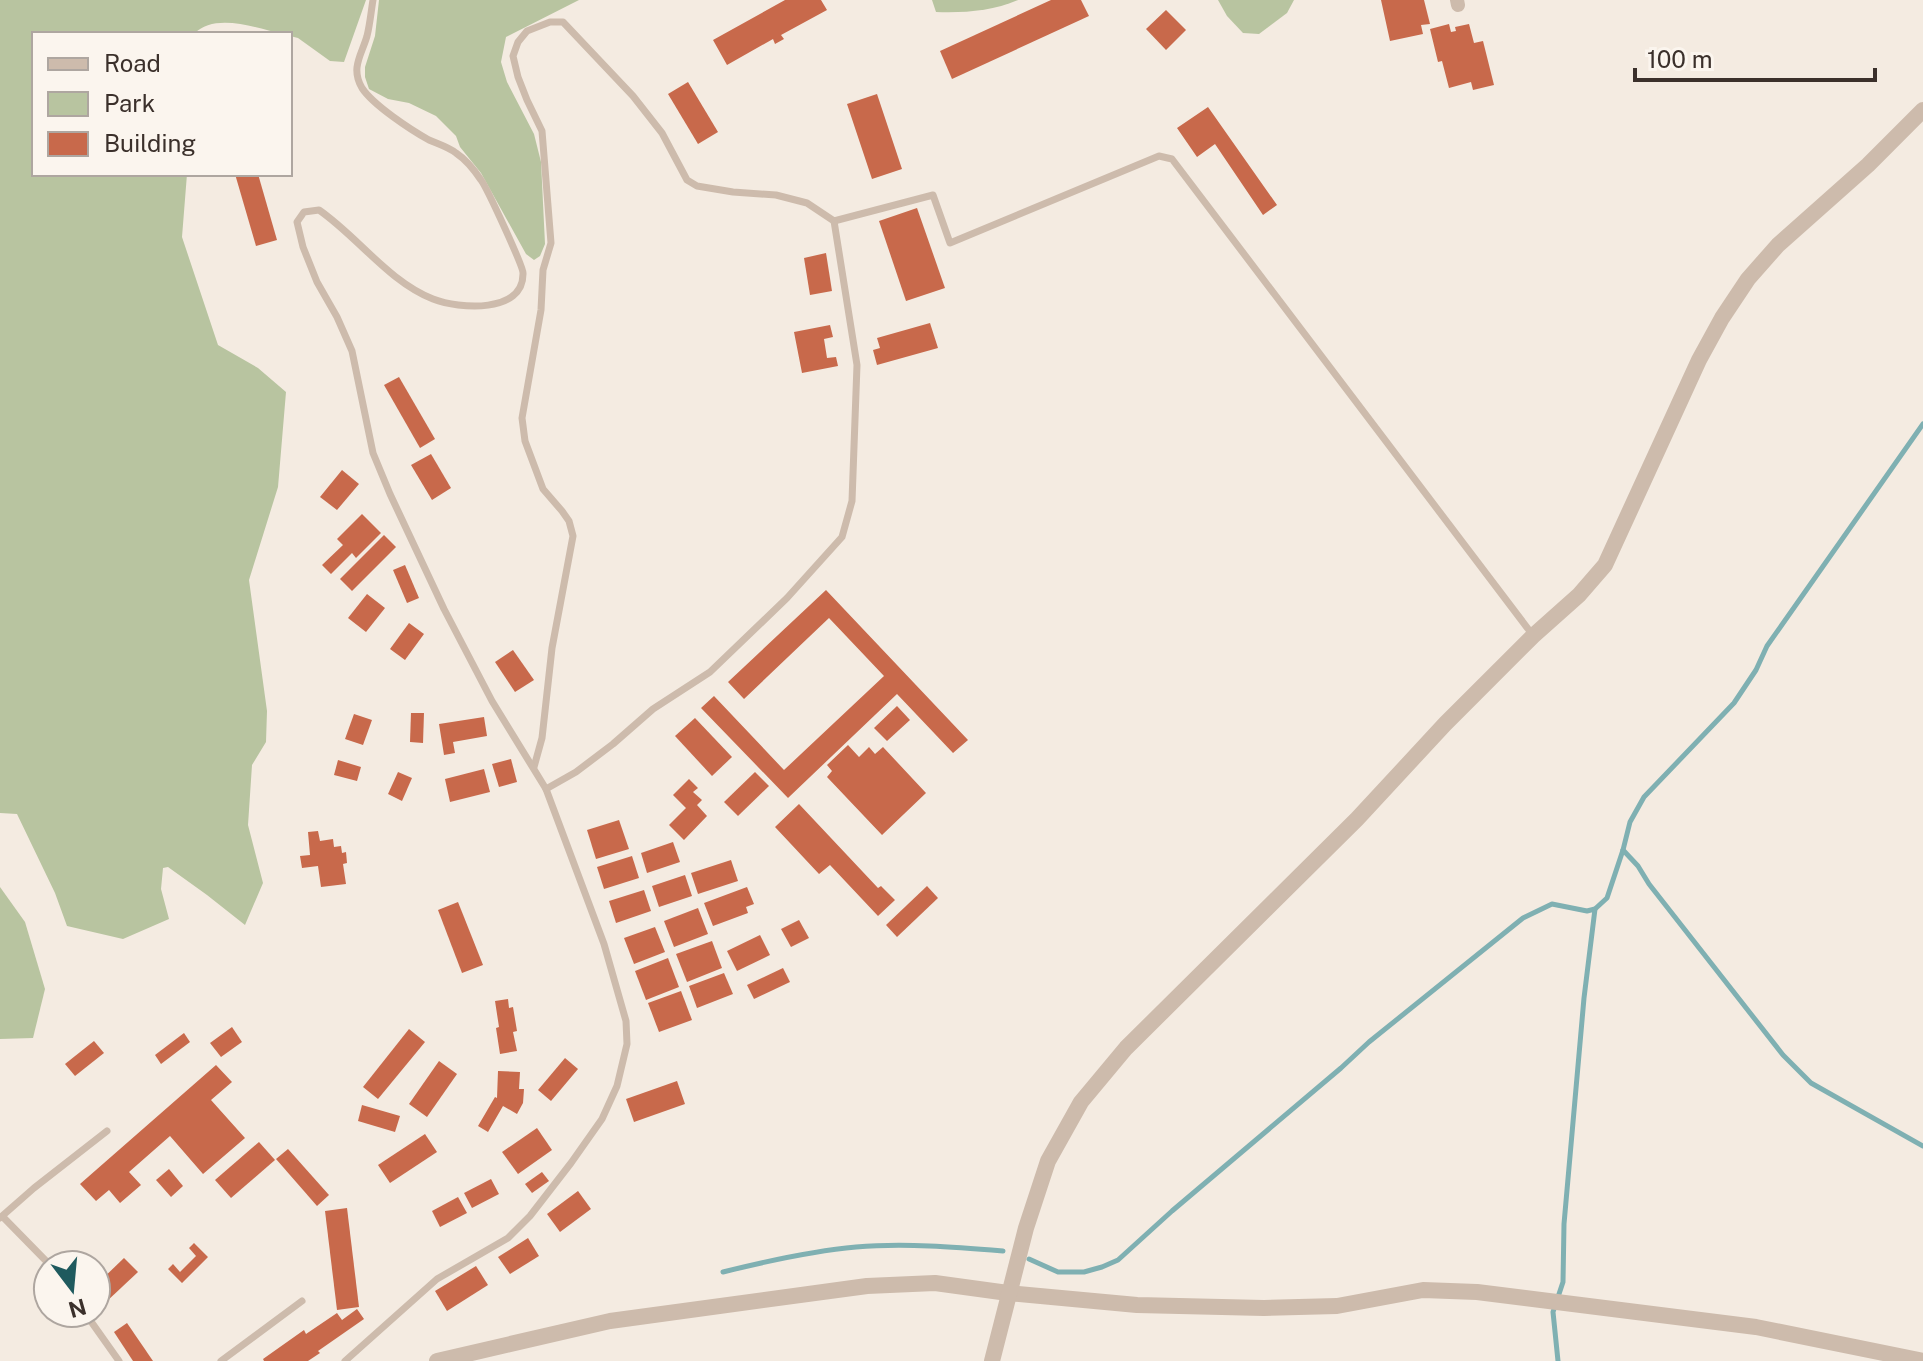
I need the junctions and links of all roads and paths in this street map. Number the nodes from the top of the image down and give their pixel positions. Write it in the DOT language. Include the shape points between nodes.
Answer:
graph roads {
  1 [pos="373,0"];
  2 [pos="1923,110"];
  3 [pos="834,221"];
  4 [pos="1533,636"];
  5 [pos="534,767"];
  6 [pos="546,789"];
  7 [pos="107,1131"];
  8 [pos="2,1217"];
  9 [pos="34,1249"];
  10 [pos="1008,1293"];
  11 [pos="302,1301"];
  12 [pos="96,1329"];
  13 [pos="119,1361"];
  14 [pos="221,1361"];
  15 [pos="345,1361"];
  16 [pos="437,1361"];
  17 [pos="992,1361"];
  18 [pos="1923,1361"];
  1 -- 5 [label="lane" via="358,60 363,89 392,117 457,153 482,181 523,271 521,289 495,304 466,307 433,299 402,282 319,210 304,212 297,222 317,282 352,351 373,453 390,494 492,701"];
  2 -- 4 [label="street" via="1748,279 1699,360 1605,565"];
  3 -- 4 [label="lane" via="933,195 950,243 1159,156 1172,159"];
  3 -- 5 [label="lane" via="807,203 697,186 687,180 662,133 633,96 563,22 538,25 518,42 513,56 518,77 545,147 551,243 522,418 543,489 569,521 573,536"];
  3 -- 6 [label="lane" via="857,365 852,501 842,537 710,672"];
  4 -- 10 [label="street" via="1126,1048 1081,1102 1048,1161"];
  5 -- 6 [label="lane"];
  6 -- 15 [label="lane" via="604,944 626,1021 627,1044 617,1086 602,1119 530,1216 508,1238 437,1279"];
  7 -- 8 [label="lane"];
  8 -- 9 [label="lane"];
  10 -- 16 [label="street" via="935,1283 867,1286 610,1321"];
  10 -- 17 [label="street"];
  10 -- 18 [label="street" via="1137,1305 1264,1308 1337,1306 1423,1290 1477,1292 1756,1327"];
  11 -- 14 [label="lane"];
  12 -- 13 [label="lane"];
}
